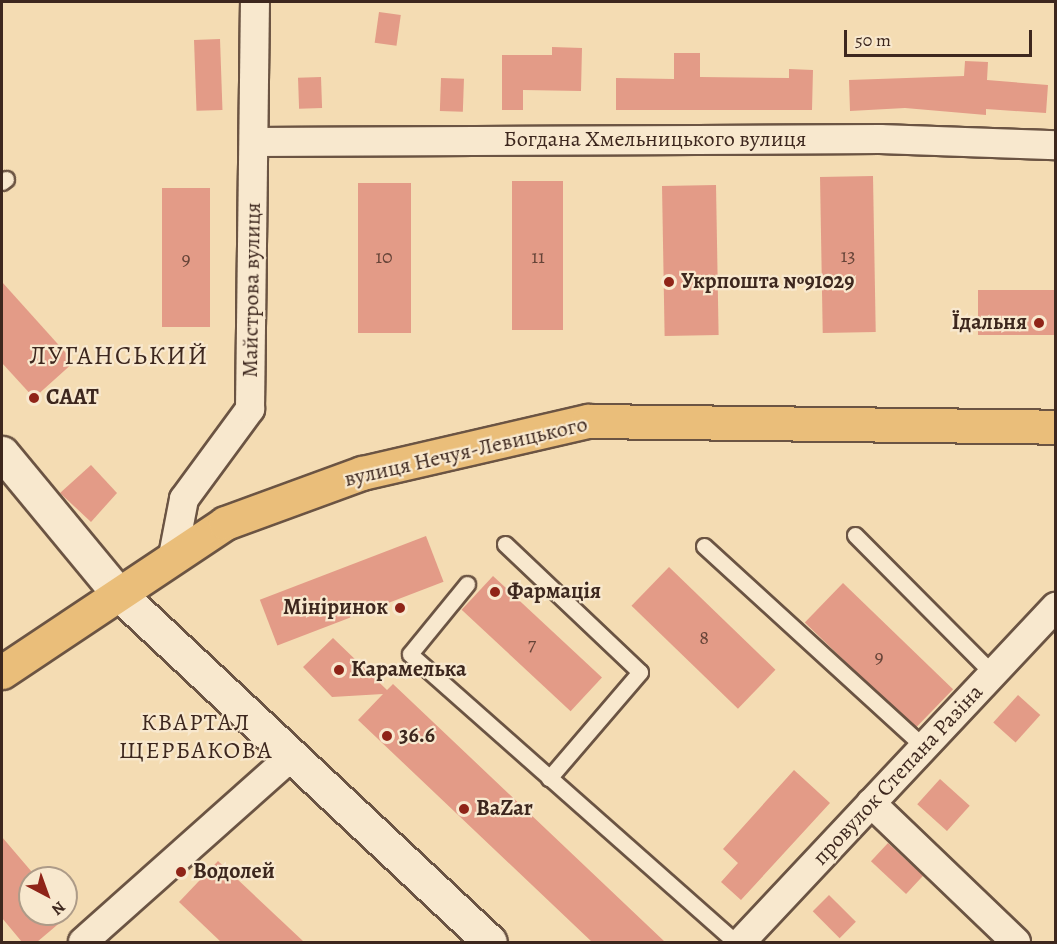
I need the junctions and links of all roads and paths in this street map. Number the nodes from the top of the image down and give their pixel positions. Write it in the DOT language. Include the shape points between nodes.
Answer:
graph roads {
  1 [pos="255,2"];
  2 [pos="254,142"];
  3 [pos="1056,145"];
  4 [pos="1056,427"];
  5 [pos="2,453"];
  6 [pos="855,535"];
  7 [pos="505,544"];
  8 [pos="704,546"];
  9 [pos="173,556"];
  10 [pos="467,584"];
  11 [pos="117,592"];
  12 [pos="1056,607"];
  13 [pos="2,672"];
  14 [pos="993,674"];
  15 [pos="924,747"];
  16 [pos="291,757"];
  17 [pos="549,778"];
  18 [pos="871,803"];
  19 [pos="83,942"];
  20 [pos="490,942"];
  21 [pos="735,942"];
  22 [pos="741,942"];
  23 [pos="1016,942"];
  1 -- 2 [label="street, Майстрова вулиця"];
  2 -- 3 [label="street, Богдана Хмельницького вулиця" via="880,139"];
  2 -- 9 [label="street, Майстрова вулиця" via="250,409 184,499"];
  4 -- 9 [label="main road, вулиця Нечуя-Левицького" via="588,421 362,473 225,523"];
  5 -- 11 [label="street"];
  6 -- 14 [label="lane"];
  7 -- 17 [label="lane" via="640,672"];
  8 -- 15 [label="lane"];
  9 -- 11 [label="main road, вулиця Нечуя-Левицького"];
  10 -- 17 [label="lane" via="410,654"];
  11 -- 13 [label="main road, вулиця Нечуя-Левицького"];
  11 -- 16 [label="street"];
  12 -- 14 [label="street, провулок Степана Разіна"];
  14 -- 15 [label="street, провулок Степана Разіна"];
  15 -- 18 [label="street, провулок Степана Разіна"];
  16 -- 19 [label="street"];
  16 -- 20 [label="street"];
  17 -- 21 [label="lane"];
  18 -- 22 [label="street, провулок Степана Разіна"];
  18 -- 23 [label="street"];
}
